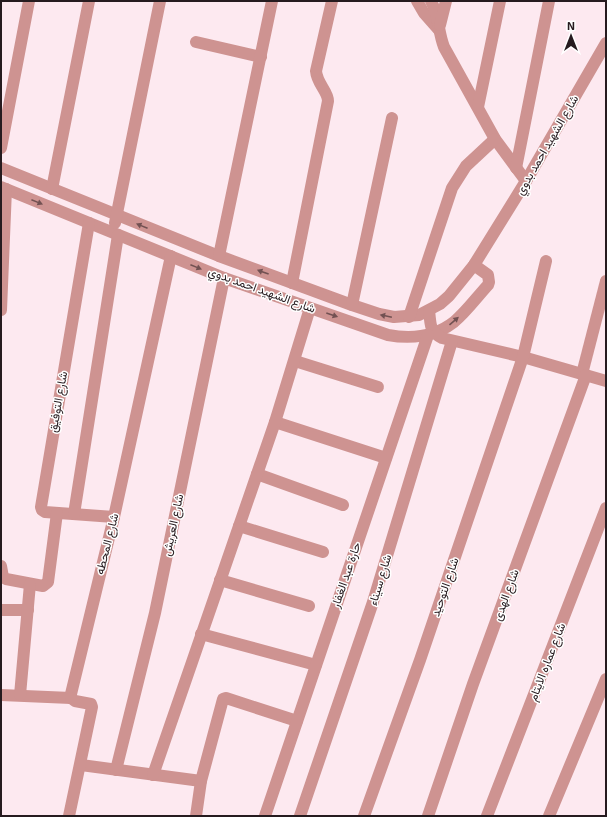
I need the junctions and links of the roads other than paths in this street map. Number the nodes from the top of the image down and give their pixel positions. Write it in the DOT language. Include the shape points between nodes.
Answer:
graph roads {
  1 [pos="29,1"];
  2 [pos="89,1"];
  3 [pos="160,1"];
  4 [pos="272,1"];
  5 [pos="332,1"];
  6 [pos="417,1"];
  7 [pos="432,1"];
  8 [pos="446,1"];
  9 [pos="500,1"];
  10 [pos="549,1"];
  11 [pos="439,30"];
  12 [pos="196,42"];
  13 [pos="606,43"];
  14 [pos="261,57"];
  15 [pos="478,107"];
  16 [pos="392,118"];
  17 [pos="495,139"];
  18 [pos="1,148"];
  19 [pos="1,168"];
  20 [pos="516,168"];
  21 [pos="526,181"];
  22 [pos="4,188"];
  23 [pos="52,189"];
  24 [pos="116,216"];
  25 [pos="89,223"];
  26 [pos="115,234"];
  27 [pos="171,256"];
  28 [pos="219,256"];
  29 [pos="546,261"];
  30 [pos="474,265"];
  31 [pos="224,278"];
  32 [pos="606,281"];
  33 [pos="292,283"];
  34 [pos="352,305"];
  35 [pos="310,308"];
  36 [pos="1,310"];
  37 [pos="429,311"];
  38 [pos="409,317"];
  39 [pos="431,334"];
  40 [pos="452,341"];
  41 [pos="523,357"];
  42 [pos="295,360"];
  43 [pos="584,374"];
  44 [pos="606,381"];
  45 [pos="378,387"];
  46 [pos="275,422"];
  47 [pos="386,458"];
  48 [pos="257,474"];
  49 [pos="343,505"];
  50 [pos="606,508"];
  51 [pos="57,513"];
  52 [pos="74,514"];
  53 [pos="114,517"];
  54 [pos="239,526"];
  55 [pos="323,552"];
  56 [pos="1,566"];
  57 [pos="220,580"];
  58 [pos="30,584"];
  59 [pos="309,606"];
  60 [pos="1,610"];
  61 [pos="28,610"];
  62 [pos="201,634"];
  63 [pos="316,665"];
  64 [pos="606,679"];
  65 [pos="1,695"];
  66 [pos="20,695"];
  67 [pos="72,698"];
  68 [pos="298,720"];
  69 [pos="80,765"];
  70 [pos="116,770"];
  71 [pos="153,775"];
  72 [pos="201,781"];
  73 [pos="69,816"];
  74 [pos="196,816"];
  75 [pos="265,816"];
  76 [pos="300,816"];
  77 [pos="364,816"];
  78 [pos="428,816"];
  79 [pos="487,816"];
  80 [pos="549,816"];
  1 -- 18 [label="street"];
  2 -- 23 [label="street"];
  3 -- 24 [label="street"];
  4 -- 14 [label="street"];
  5 -- 33 [label="street" via="316,71 328,101"];
  6 -- 11 [label="street"];
  7 -- 11 [label="street"];
  8 -- 11 [label="street"];
  9 -- 15 [label="street"];
  10 -- 20 [label="street"];
  11 -- 15 [label="street" via="444,47"];
  12 -- 14 [label="street"];
  13 -- 21 [label="street, شارع الشهيد احمد بدوي"];
  14 -- 28 [label="street"];
  15 -- 17 [label="street"];
  16 -- 34 [label="street"];
  17 -- 20 [label="street"];
  17 -- 38 [label="street" via="466,166 452,188"];
  19 -- 23 [label="street, شارع الشهيد احمد بدوي"];
  20 -- 21 [label="street"];
  21 -- 30 [label="street, شارع الشهيد احمد بدوي"];
  22 -- 25 [label="street, شارع الشهيد احمد بدوي, one-way"];
  22 -- 36 [label="street"];
  23 -- 24 [label="street, شارع الشهيد احمد بدوي"];
  24 -- 26 [label="street"];
  28 -- 24 [label="street, شارع الشهيد احمد بدوي, one-way"];
  25 -- 26 [label="street, شارع الشهيد احمد بدوي"];
  25 -- 51 [label="street, شارع التوفيق" via="40,503 45,512"];
  26 -- 27 [label="street, شارع الشهيد احمد بدوي"];
  26 -- 52 [label="street"];
  27 -- 31 [label="street, شارع الشهيد احمد بدوي, one-way"];
  27 -- 53 [label="street, شارع المحطه"];
  33 -- 28 [label="street, شارع الشهيد احمد بدوي, one-way"];
  29 -- 41 [label="street, شارع التوحيد"];
  30 -- 37 [label="street, شارع الشهيد احمد بدوي" via="449,296"];
  39 -- 30 [label="street, شارع الشهيد احمد بدوي, one-way" via="454,322 488,285 488,275"];
  31 -- 35 [label="street, شارع الشهيد احمد بدوي"];
  31 -- 70 [label="street, شارع العريش" via="155,613"];
  32 -- 43 [label="street, شارع الهدى"];
  33 -- 34 [label="street, شارع الشهيد احمد بدوي"];
  38 -- 34 [label="street, شارع الشهيد احمد بدوي, one-way" via="379,314"];
  35 -- 39 [label="street, شارع الشهيد احمد بدوي, one-way" via="388,335 408,337"];
  35 -- 42 [label="street"];
  37 -- 38 [label="street, شارع الشهيد احمد بدوي"];
  37 -- 39 [label="street"];
  39 -- 40 [label="street"];
  39 -- 47 [label="street, حارة عبد الغفار"];
  40 -- 41 [label="street"];
  40 -- 76 [label="street, شارع سيناء" via="373,602"];
  41 -- 43 [label="street"];
  41 -- 77 [label="street, شارع التوحيد"];
  42 -- 45 [label="street"];
  42 -- 46 [label="street"];
  43 -- 44 [label="street"];
  43 -- 78 [label="street, شارع الهدى"];
  46 -- 47 [label="street"];
  46 -- 48 [label="street"];
  47 -- 63 [label="street, حارة عبد الغفار"];
  48 -- 49 [label="street"];
  48 -- 54 [label="street"];
  50 -- 79 [label="street, شارع عماره الايتام"];
  51 -- 52 [label="street, شارع التوفيق"];
  51 -- 58 [label="street" via="48,582 43,586"];
  52 -- 53 [label="street, شارع التوفيق"];
  53 -- 67 [label="street, شارع المحطه"];
  54 -- 55 [label="street"];
  54 -- 57 [label="street"];
  56 -- 58 [label="street" via="3,577 6,579"];
  57 -- 59 [label="street"];
  57 -- 62 [label="street"];
  58 -- 61 [label="street"];
  60 -- 61 [label="street"];
  61 -- 66 [label="street"];
  62 -- 63 [label="street"];
  62 -- 71 [label="street"];
  63 -- 68 [label="street, حارة عبد الغفار"];
  64 -- 80 [label="street"];
  65 -- 66 [label="street"];
  66 -- 67 [label="street"];
  67 -- 69 [label="street" via="91,704 92,707"];
  68 -- 72 [label="street" via="223,699"];
  68 -- 75 [label="street, حارة عبد الغفار"];
  69 -- 70 [label="street"];
  69 -- 73 [label="street"];
  70 -- 71 [label="street"];
  71 -- 72 [label="street"];
  72 -- 74 [label="street"];
}
